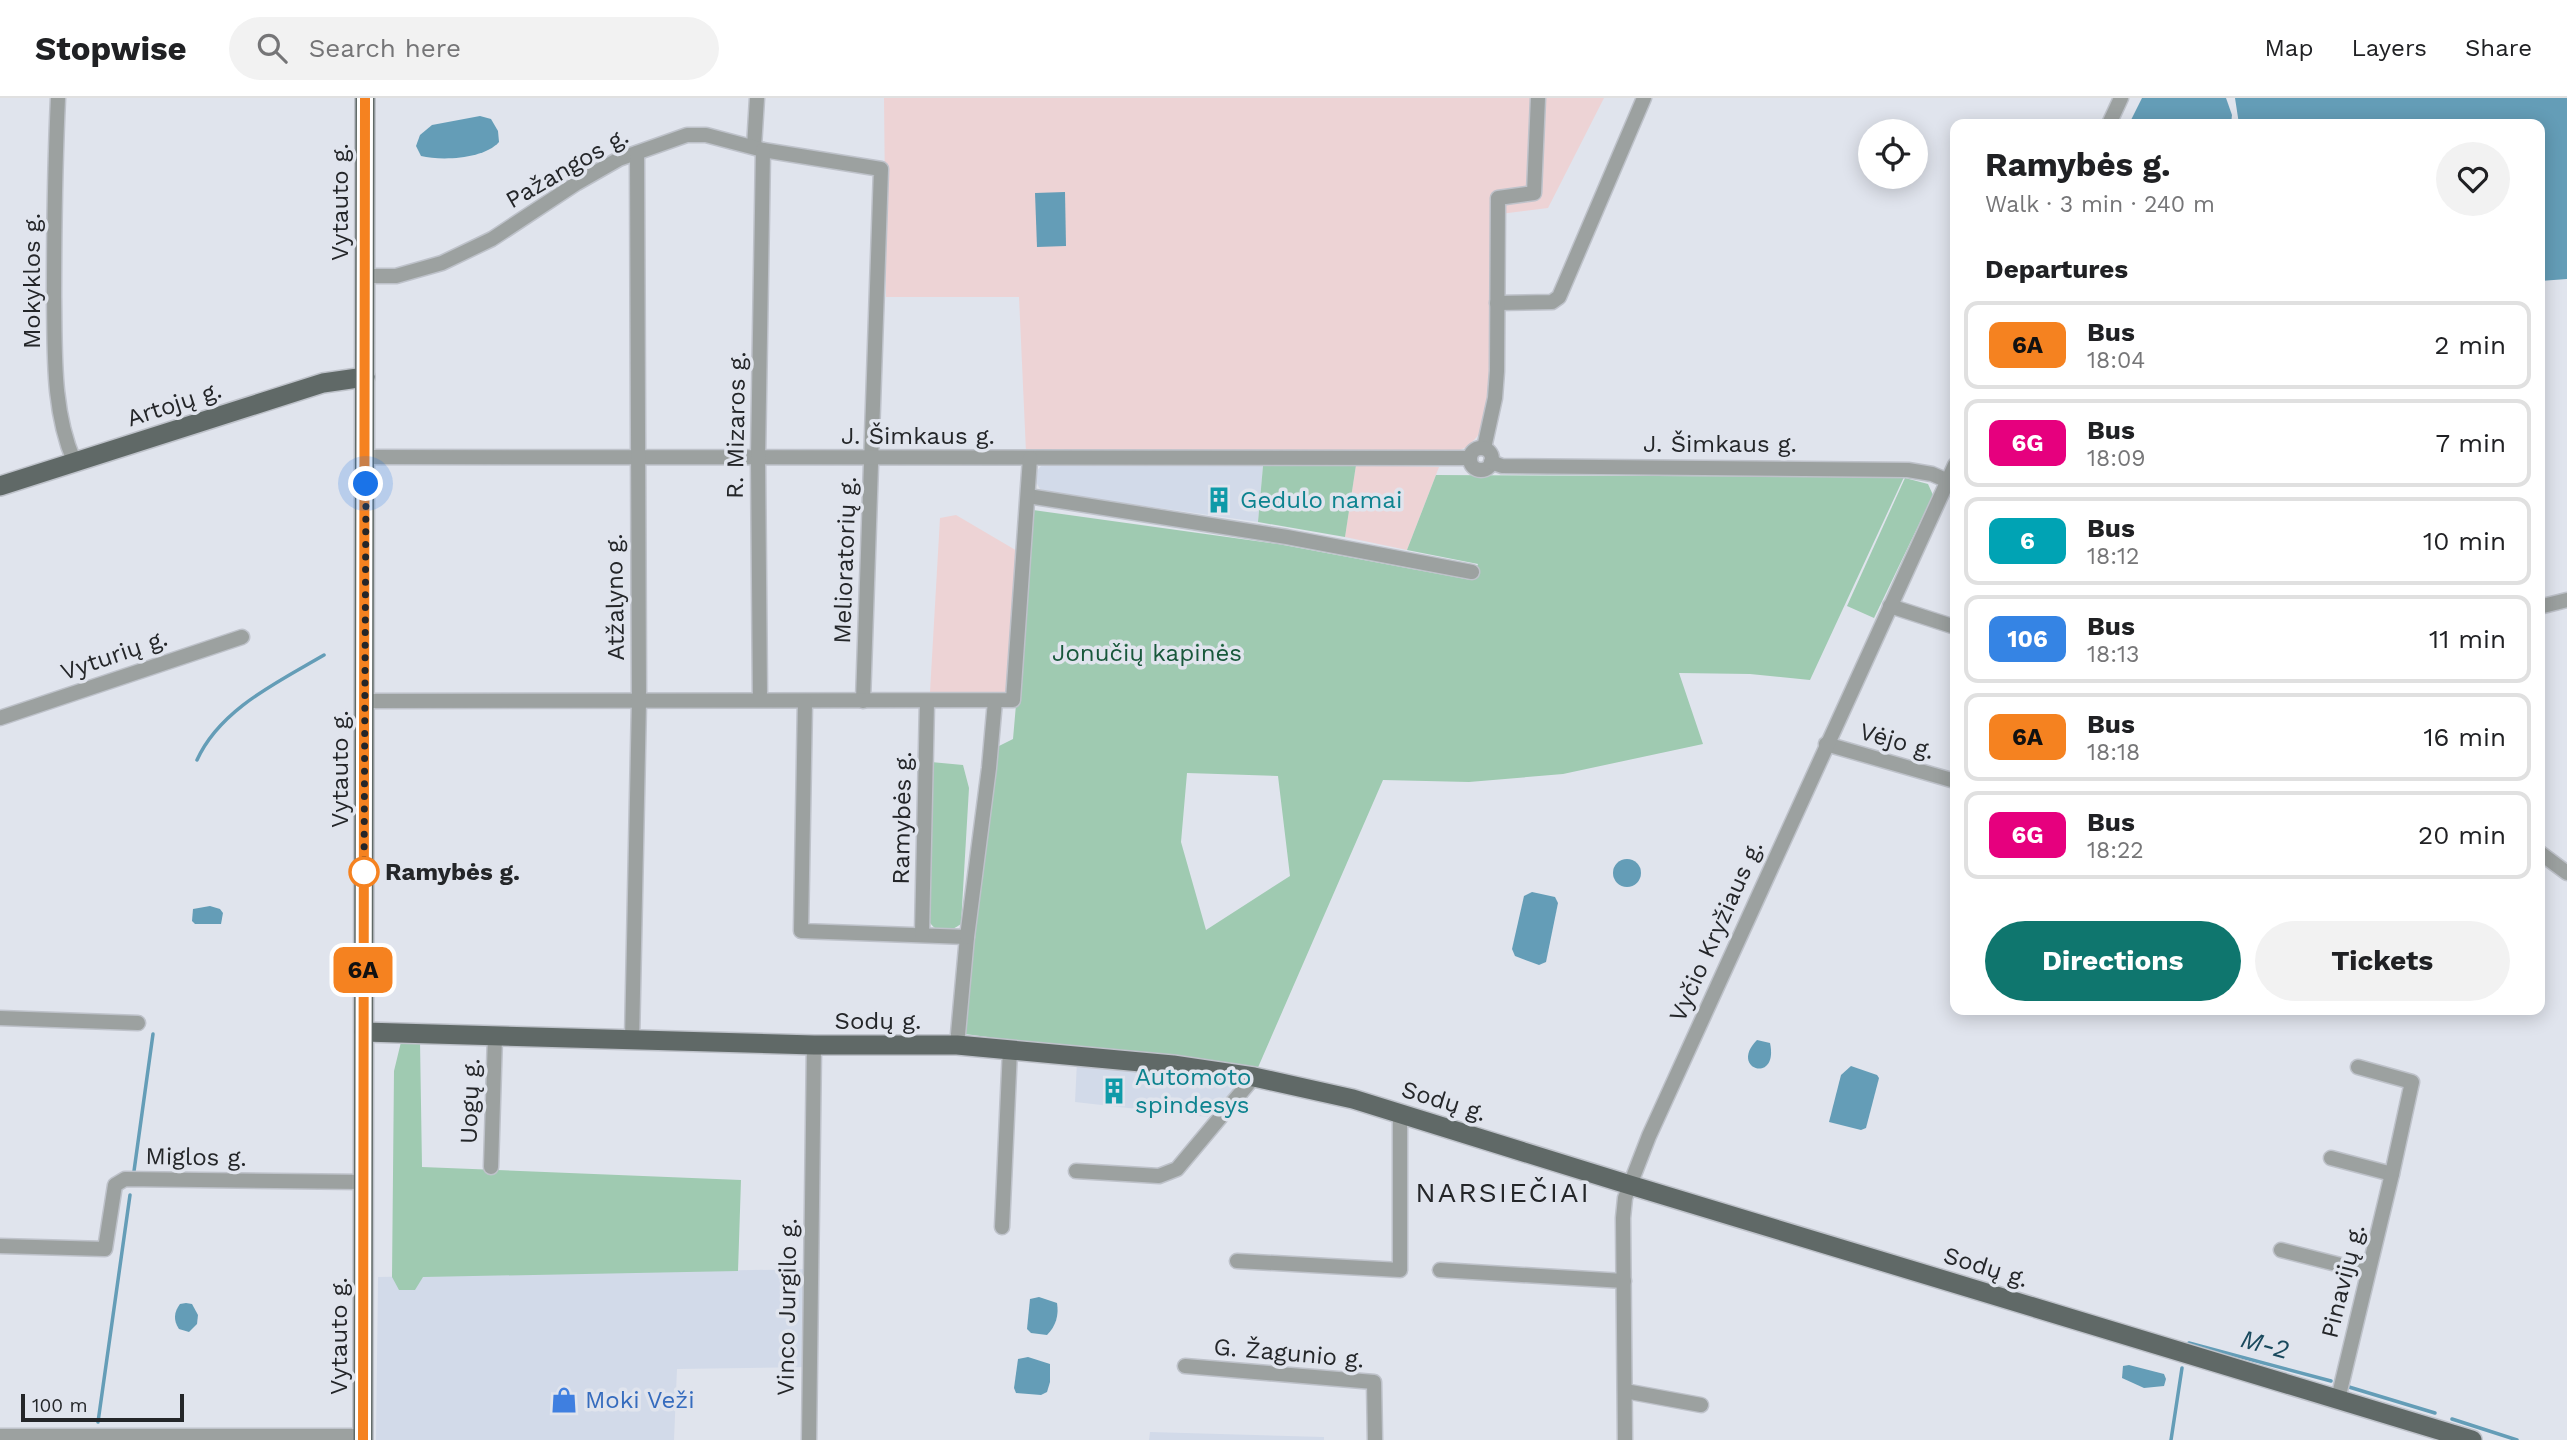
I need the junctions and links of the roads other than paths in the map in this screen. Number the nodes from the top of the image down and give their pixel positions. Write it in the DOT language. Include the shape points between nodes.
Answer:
graph roads {
  1 [pos="58,98"];
  2 [pos="365,98"];
  3 [pos="757,98"];
  4 [pos="1538,98"];
  5 [pos="1644,98"];
  6 [pos="2121,98"];
  7 [pos="2111,119"];
  8 [pos="759,149"];
  9 [pos="637,153"];
  10 [pos="881,169"];
  11 [pos="365,276"];
  12 [pos="1497,303"];
  13 [pos="365,377"];
  14 [pos="1483,448"];
  15 [pos="366,457"];
  16 [pos="636,458"];
  17 [pos="758,458"];
  18 [pos="871,458"];
  19 [pos="1030,458"];
  20 [pos="1470,458"];
  21 [pos="75,461"];
  22 [pos="1491,462"];
  23 [pos="1950,477"];
  24 [pos="1948,481"];
  25 [pos="0,486"];
  26 [pos="1027,496"];
  27 [pos="1472,572"];
  28 [pos="2567,600"];
  29 [pos="1890,606"];
  30 [pos="2545,606"];
  31 [pos="1950,625"];
  32 [pos="242,637"];
  33 [pos="760,699"];
  34 [pos="365,701"];
  35 [pos="639,701"];
  36 [pos="805,701"];
  37 [pos="863,701"];
  38 [pos="995,701"];
  39 [pos="927,702"];
  40 [pos="0,718"];
  41 [pos="1826,744"];
  42 [pos="1950,780"];
  43 [pos="2545,856"];
  44 [pos="2567,873"];
  45 [pos="922,934"];
  46 [pos="967,937"];
  47 [pos="0,1018"];
  48 [pos="138,1024"];
  49 [pos="364,1031"];
  50 [pos="495,1036"];
  51 [pos="632,1041"];
  52 [pos="814,1045"];
  53 [pos="957,1045"];
  54 [pos="1010,1049"];
  55 [pos="2358,1068"];
  56 [pos="1254,1077"];
  57 [pos="1400,1113"];
  58 [pos="2331,1158"];
  59 [pos="491,1167"];
  60 [pos="1076,1171"];
  61 [pos="2392,1174"];
  62 [pos="363,1182"];
  63 [pos="1630,1185"];
  64 [pos="1002,1227"];
  65 [pos="0,1246"];
  66 [pos="2281,1250"];
  67 [pos="1237,1261"];
  68 [pos="1440,1270"];
  69 [pos="2368,1272"];
  70 [pos="1624,1281"];
  71 [pos="1185,1366"];
  72 [pos="1625,1391"];
  73 [pos="2338,1399"];
  74 [pos="1700,1405"];
  75 [pos="0,1436"];
  76 [pos="363,1438"];
  77 [pos="808,1440"];
  78 [pos="1375,1440"];
  79 [pos="1625,1440"];
  80 [pos="2472,1440"];
  1 -- 21 [label="street, Mokyklos g." via="54,351 58,406"];
  2 -- 11 [label="main road, Vytauto g."];
  3 -- 8 [label="street, R. Mizaros g."];
  4 -- 12 [label="street" via="1534,192 1498,198"];
  5 -- 12 [label="street" via="1559,297 1552,302"];
  6 -- 7 [label="street"];
  8 -- 9 [label="street, Pažangos g." via="706,135 687,135"];
  8 -- 10 [label="street, Pažangos g."];
  8 -- 17 [label="street, R. Mizaros g."];
  9 -- 11 [label="street, Pažangos g." via="577,183 469,251 402,275"];
  9 -- 16 [label="street, Atžalyno g."];
  10 -- 18 [label="street, Melioratorių g."];
  11 -- 13 [label="main road, Vytauto g."];
  12 -- 14 [label="street" via="1495,398"];
  13 -- 15 [label="main road, Vytauto g."];
  13 -- 21 [label="main road, Artojų g." via="317,385"];
  14 -- 20 [label="street" via="1474,450"];
  14 -- 22 [label="street"];
  15 -- 16 [label="street, J. Šimkaus g."];
  15 -- 34 [label="main road, Vytauto g."];
  16 -- 17 [label="street, J. Šimkaus g."];
  16 -- 35 [label="street, Atžalyno g."];
  17 -- 18 [label="street, J. Šimkaus g."];
  17 -- 33 [label="street, R. Mizaros g."];
  18 -- 19 [label="street, J. Šimkaus g."];
  18 -- 37 [label="street, Melioratorių g."];
  19 -- 20 [label="street, J. Šimkaus g."];
  19 -- 26 [label="street"];
  20 -- 22 [label="street, J. Šimkaus g." via="1480,470"];
  21 -- 25 [label="main road, Artojų g."];
  22 -- 24 [label="street, J. Šimkaus g." via="1502,466 1868,468 1908,470"];
  23 -- 24 [label="street, Vyčio Kryžiaus g."];
  24 -- 29 [label="street, Vyčio Kryžiaus g."];
  26 -- 27 [label="street"];
  26 -- 38 [label="street" via="1013,700"];
  28 -- 30 [label="street"];
  29 -- 31 [label="street"];
  29 -- 41 [label="street, Vyčio Kryžiaus g."];
  32 -- 40 [label="street, Vyturių g."];
  33 -- 35 [label="street"];
  33 -- 36 [label="street"];
  34 -- 35 [label="street"];
  34 -- 49 [label="main road, Vytauto g."];
  35 -- 51 [label="street, Atžalyno g."];
  36 -- 37 [label="street"];
  36 -- 45 [label="street" via="801,931"];
  37 -- 39 [label="street"];
  38 -- 39 [label="street"];
  38 -- 46 [label="street"];
  39 -- 45 [label="street, Ramybės g."];
  41 -- 42 [label="street, Vėjo g."];
  41 -- 63 [label="street, Vyčio Kryžiaus g."];
  43 -- 44 [label="street"];
  45 -- 46 [label="street"];
  46 -- 53 [label="street"];
  47 -- 48 [label="street"];
  49 -- 50 [label="main road, Sodų g."];
  49 -- 62 [label="main road, Vytauto g."];
  50 -- 51 [label="main road, Sodų g."];
  50 -- 59 [label="street, Uogų g."];
  51 -- 52 [label="main road, Sodų g."];
  52 -- 53 [label="main road, Sodų g."];
  52 -- 77 [label="street, Vinco Jurgilo g."];
  53 -- 54 [label="main road, Sodų g."];
  54 -- 56 [label="main road, Sodų g."];
  54 -- 64 [label="street"];
  55 -- 61 [label="street, Pinavijų g." via="2412,1082"];
  56 -- 57 [label="main road, Sodų g."];
  56 -- 60 [label="street" via="1177,1169 1158,1176"];
  57 -- 63 [label="main road, Sodų g."];
  57 -- 67 [label="street" via="1400,1270"];
  58 -- 61 [label="street"];
  61 -- 69 [label="street, Pinavijų g."];
  62 -- 65 [label="street, Miglos g." via="125,1179 116,1185 105,1249"];
  62 -- 76 [label="main road, Vytauto g."];
  63 -- 70 [label="street, Vyčio Kryžiaus g." via="1623,1218"];
  63 -- 73 [label="main road, Sodų g."];
  66 -- 69 [label="street"];
  68 -- 70 [label="street"];
  69 -- 73 [label="street, Pinavijų g."];
  70 -- 72 [label="street, Vyčio Kryžiaus g."];
  71 -- 78 [label="street, G. Žagunio g." via="1374,1382"];
  72 -- 74 [label="street"];
  72 -- 79 [label="street, Vyčio Kryžiaus g."];
  73 -- 80 [label="main road, Sodų g."];
  75 -- 76 [label="street"];
}
